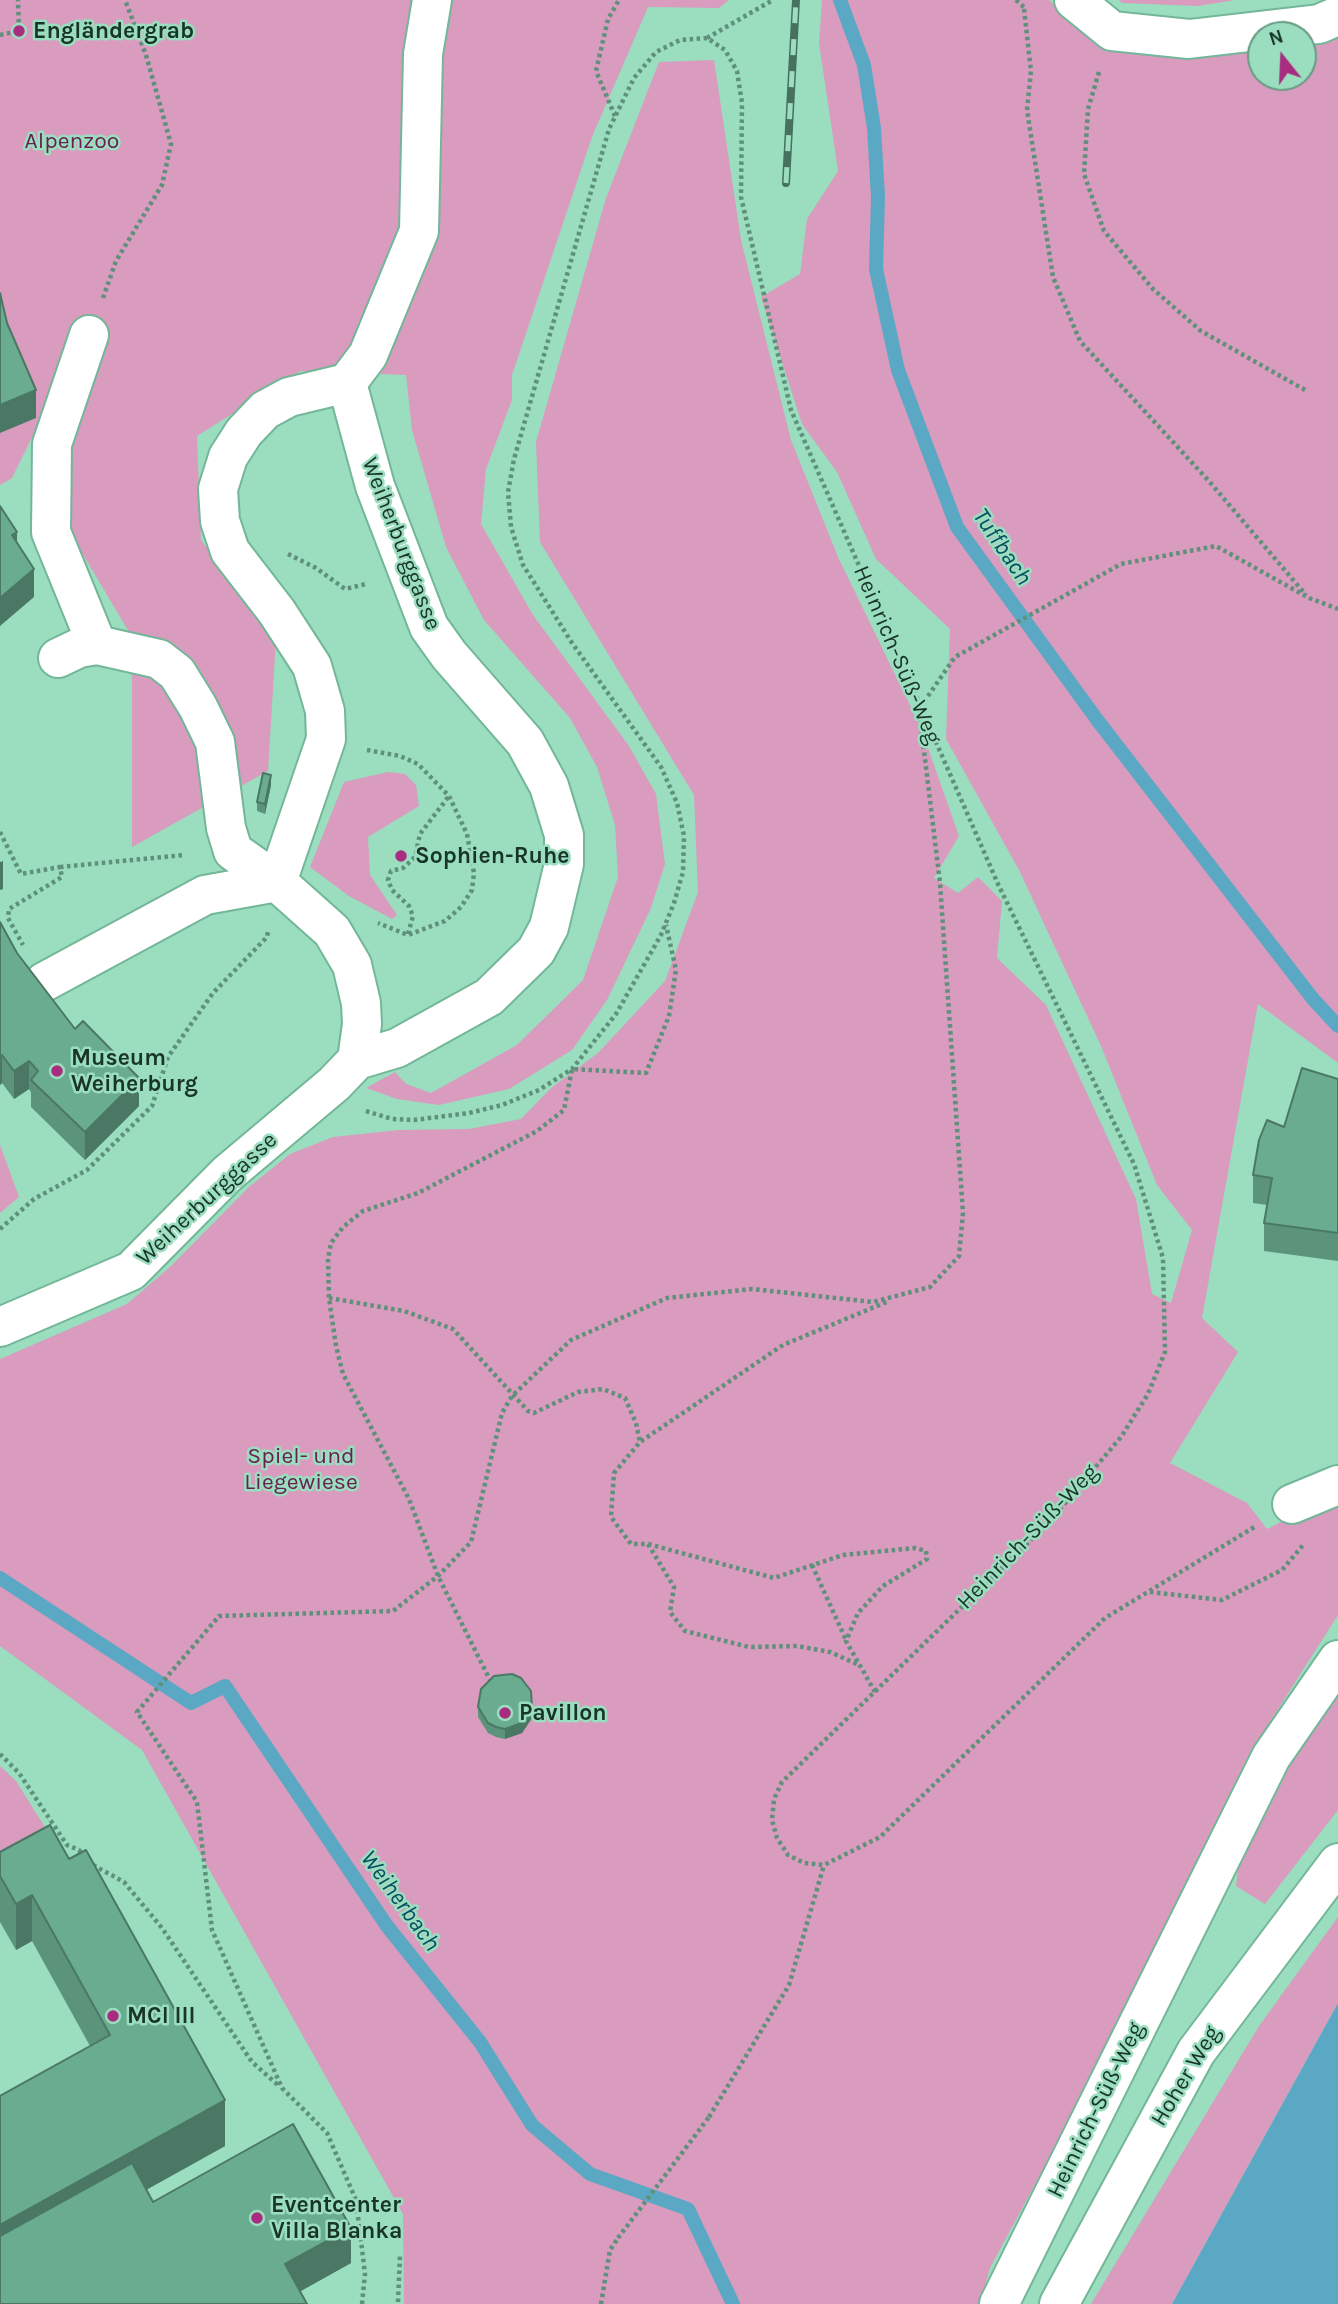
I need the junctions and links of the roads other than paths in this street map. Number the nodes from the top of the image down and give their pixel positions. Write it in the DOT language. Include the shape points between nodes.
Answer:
graph roads {
  1 [pos="432,0"];
  2 [pos="1074,0"];
  3 [pos="1338,16"];
  4 [pos="89,335"];
  5 [pos="347,383"];
  6 [pos="97,645"];
  7 [pos="58,658"];
  8 [pos="277,882"];
  9 [pos="44,982"];
  10 [pos="345,1072"];
  11 [pos="0,1327"];
  12 [pos="1338,1660"];
  13 [pos="1338,1863"];
  14 [pos="999,2304"];
  15 [pos="1059,2304"];
  1 -- 5 [label="street" via="423,54 419,231 368,355"];
  2 -- 3 [label="street" via="1112,31 1189,39 1319,24"];
  4 -- 6 [label="street" via="51,444 51,532"];
  5 -- 8 [label="street" via="289,397 265,410 228,457 218,489 220,521 230,551 312,666 325,711 326,739"];
  5 -- 10 [label="street, Weiherburggasse" via="375,486 429,627 508,719 538,764 557,807 564,835 564,864 548,928 515,975 463,1014"];
  6 -- 7 [label="street"];
  6 -- 8 [label="street" via="159,659 177,673 215,742 233,851"];
  8 -- 9 [label="street" via="205,895"];
  8 -- 10 [label="street" via="332,931 344,947 358,985 362,1024"];
  10 -- 11 [label="street, Weiherburggasse" via="228,1174 131,1271"];
  12 -- 14 [label="street, Heinrich-Süß-Weg" via="1271,1757"];
  13 -- 15 [label="street, Hoher Weg" via="1195,2052"];
}
